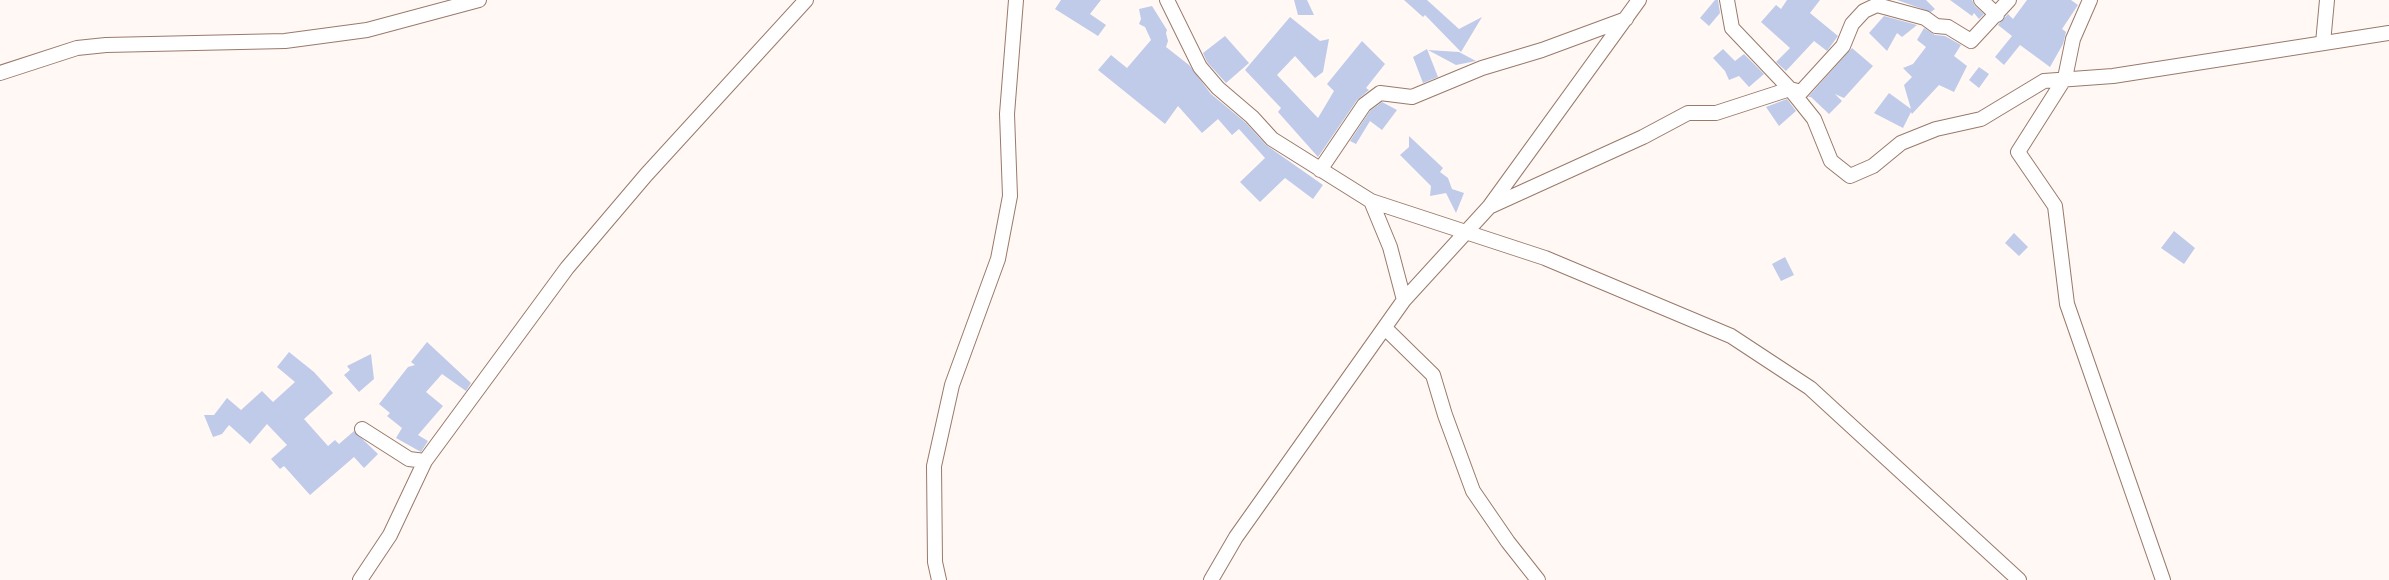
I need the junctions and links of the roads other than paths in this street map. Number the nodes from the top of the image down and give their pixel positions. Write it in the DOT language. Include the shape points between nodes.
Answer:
graph roads {
  1 [pos="479,0"];
  2 [pos="806,0"];
  3 [pos="1016,0"];
  4 [pos="1167,0"];
  5 [pos="1639,0"];
  6 [pos="1727,0"];
  7 [pos="1981,0"];
  8 [pos="2009,0"];
  9 [pos="2090,0"];
  10 [pos="2328,0"];
  11 [pos="1997,15"];
  12 [pos="1626,19"];
  13 [pos="2389,32"];
  14 [pos="2323,43"];
  15 [pos="0,73"];
  16 [pos="2065,78"];
  17 [pos="1790,89"];
  18 [pos="1320,170"];
  19 [pos="1371,201"];
  20 [pos="1489,206"];
  21 [pos="1465,232"];
  22 [pos="1404,300"];
  23 [pos="1385,328"];
  24 [pos="362,429"];
  25 [pos="425,461"];
  26 [pos="360,580"];
  27 [pos="939,580"];
  28 [pos="1212,580"];
  29 [pos="1538,580"];
  30 [pos="2019,580"];
  31 [pos="2164,580"];
  1 -- 15 [label="street" via="367,30 285,41 76,48"];
  2 -- 25 [label="street" via="652,168 567,268"];
  3 -- 27 [label="street" via="1006,114 1010,196 998,259 952,385 934,466 935,562"];
  4 -- 18 [label="street" via="1200,67 1218,88 1272,139"];
  5 -- 12 [label="street"];
  6 -- 17 [label="street" via="1732,28"];
  7 -- 11 [label="street"];
  8 -- 11 [label="street"];
  9 -- 16 [label="street" via="2074,38"];
  10 -- 14 [label="street"];
  11 -- 17 [label="street" via="1971,41 1925,18 1877,5 1864,11 1852,24 1843,46 1801,92"];
  12 -- 18 [label="street" via="1482,68 1412,97 1380,93 1364,105"];
  12 -- 20 [label="street"];
  13 -- 14 [label="street"];
  14 -- 16 [label="street" via="2114,76"];
  16 -- 17 [label="street" via="2044,81 1981,119 1936,129 1901,143 1873,166 1850,176 1830,161 1814,120"];
  16 -- 31 [label="street" via="2018,152 2055,206 2067,304"];
  17 -- 20 [label="street" via="1716,113 1688,113 1643,137"];
  18 -- 19 [label="street"];
  19 -- 21 [label="street"];
  19 -- 22 [label="street" via="1390,247"];
  20 -- 21 [label="street"];
  21 -- 22 [label="street"];
  21 -- 30 [label="street" via="1546,258 1731,336 1810,388"];
  22 -- 23 [label="street"];
  23 -- 28 [label="street" via="1236,537"];
  23 -- 29 [label="street" via="1433,375 1473,491"];
  24 -- 25 [label="street" via="409,460"];
  25 -- 26 [label="street" via="390,535"];
}
